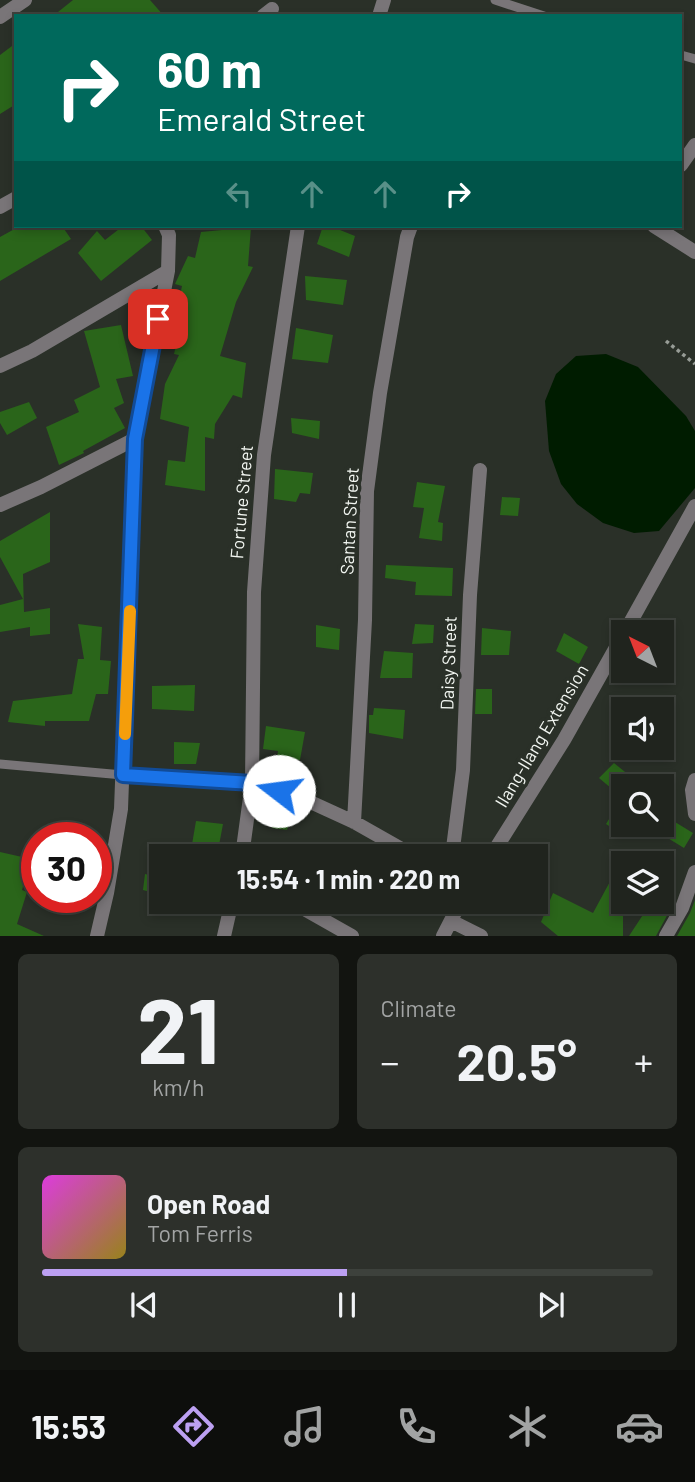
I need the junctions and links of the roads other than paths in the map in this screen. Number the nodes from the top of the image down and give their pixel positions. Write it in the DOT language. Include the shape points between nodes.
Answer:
graph roads {
  1 [pos="25,0"];
  2 [pos="495,0"];
  3 [pos="538,14"];
  4 [pos="0,17"];
  5 [pos="695,145"];
  6 [pos="682,163"];
  7 [pos="165,228"];
  8 [pos="298,228"];
  9 [pos="410,228"];
  10 [pos="657,228"];
  11 [pos="695,251"];
  12 [pos="168,271"];
  13 [pos="0,366"];
  14 [pos="135,439"];
  15 [pos="480,470"];
  16 [pos="0,505"];
  17 [pos="695,506"];
  18 [pos="631,620"];
  19 [pos="611,657"];
  20 [pos="0,764"];
  21 [pos="123,775"];
  22 [pos="695,780"];
  23 [pos="252,783"];
  24 [pos="695,814"];
  25 [pos="354,822"];
  26 [pos="244,844"];
  27 [pos="393,844"];
  28 [pos="454,844"];
  29 [pos="499,844"];
  30 [pos="695,872"];
  31 [pos="229,914"];
  32 [pos="312,914"];
  33 [pos="454,914"];
  34 [pos="451,921"];
  35 [pos="97,936"];
  36 [pos="224,936"];
  37 [pos="352,936"];
  38 [pos="443,936"];
  39 [pos="481,936"];
  40 [pos="666,936"];
  1 -- 4 [label="street"];
  2 -- 3 [label="lane"];
  5 -- 6 [label="street"];
  7 -- 12 [label="street"];
  8 -- 23 [label="street, Fortune Street" via="264,454 254,592"];
  9 -- 25 [label="street, Santan Street" via="380,393 368,491"];
  10 -- 11 [label="street"];
  12 -- 13 [label="street"];
  12 -- 14 [label="street"];
  14 -- 16 [label="street"];
  14 -- 21 [label="street"];
  15 -- 28 [label="street, Daisy Street" via="463,770"];
  17 -- 18 [label="street, Ilang-Ilang Extension"];
  19 -- 29 [label="street, Ilang-Ilang Extension"];
  20 -- 21 [label="lane"];
  21 -- 23 [label="street"];
  21 -- 35 [label="street" via="116,844"];
  22 -- 24 [label="street"];
  23 -- 25 [label="street"];
  23 -- 26 [label="street, Fortune Street"];
  25 -- 27 [label="street"];
  30 -- 40 [label="street"];
  31 -- 36 [label="street"];
  32 -- 37 [label="street"];
  33 -- 34 [label="street"];
  34 -- 38 [label="street"];
  34 -- 39 [label="street"];
}
